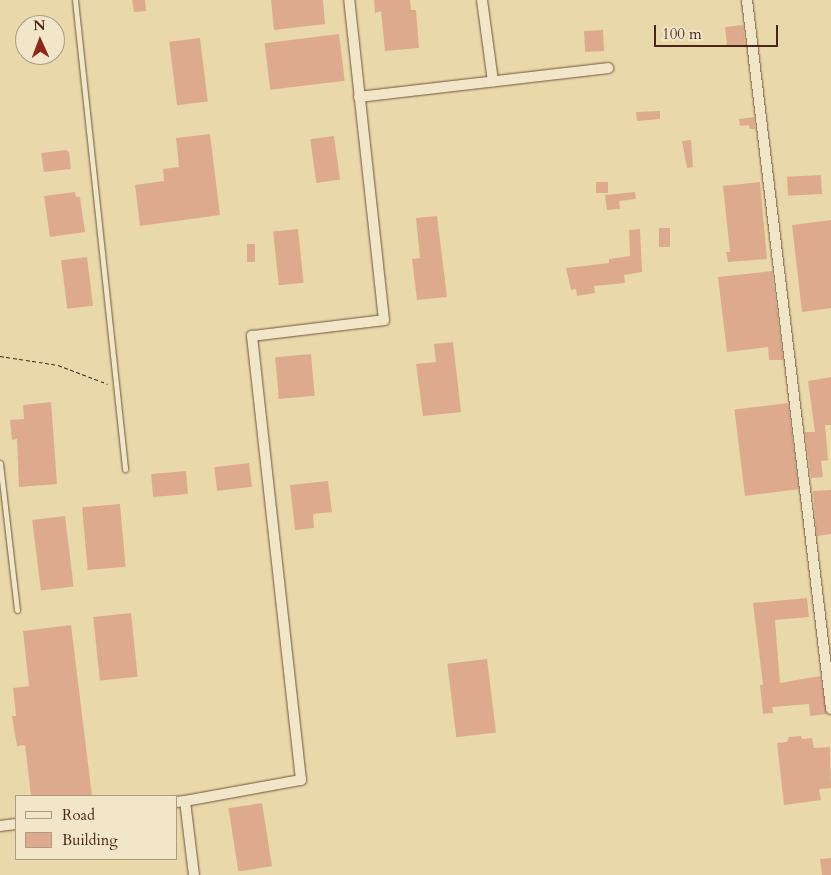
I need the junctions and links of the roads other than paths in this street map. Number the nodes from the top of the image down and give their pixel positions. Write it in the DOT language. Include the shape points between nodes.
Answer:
graph roads {
  1 [pos="75,0"];
  2 [pos="349,0"];
  3 [pos="482,0"];
  4 [pos="747,0"];
  5 [pos="608,68"];
  6 [pos="493,81"];
  7 [pos="359,96"];
  8 [pos="0,463"];
  9 [pos="125,469"];
  10 [pos="17,610"];
  11 [pos="831,709"];
  12 [pos="181,802"];
  13 [pos="15,824"];
  14 [pos="0,826"];
  15 [pos="194,875"];
  1 -- 9 [label="lane"];
  2 -- 7 [label="street"];
  3 -- 6 [label="street"];
  4 -- 11 [label="street"];
  5 -- 6 [label="street"];
  6 -- 7 [label="street"];
  7 -- 12 [label="street" via="384,320 252,336 301,780"];
  8 -- 10 [label="lane"];
  12 -- 15 [label="street"];
  13 -- 14 [label="street"];
}
